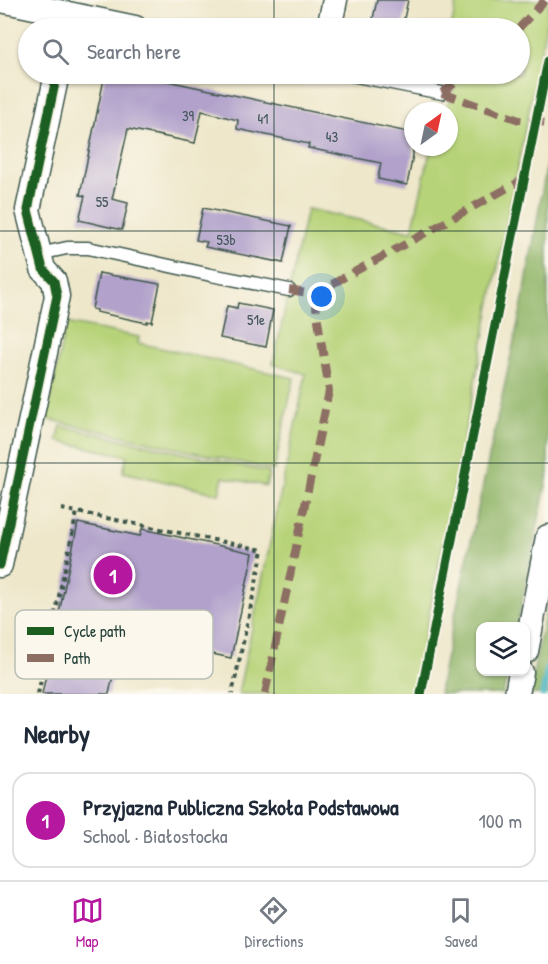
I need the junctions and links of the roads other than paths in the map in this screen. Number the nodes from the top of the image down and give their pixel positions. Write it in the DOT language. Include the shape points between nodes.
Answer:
graph roads {
  1 [pos="1,0"];
  2 [pos="335,0"];
  3 [pos="69,14"];
  4 [pos="88,18"];
  5 [pos="331,18"];
  6 [pos="55,84"];
  7 [pos="397,84"];
  8 [pos="442,93"];
  9 [pos="39,254"];
  10 [pos="289,290"];
  11 [pos="548,537"];
  12 [pos="0,565"];
  13 [pos="530,626"];
  14 [pos="520,676"];
  15 [pos="517,694"];
  1 -- 3 [label="street"];
  2 -- 5 [label="street"];
  3 -- 4 [label="street"];
  6 -- 9 [label="street" via="28,210"];
  7 -- 8 [label="lane"];
  9 -- 10 [label="lane" via="88,248"];
  9 -- 12 [label="street" via="43,269 54,281 57,296"];
  11 -- 13 [label="street"];
  14 -- 15 [label="street"];
}
